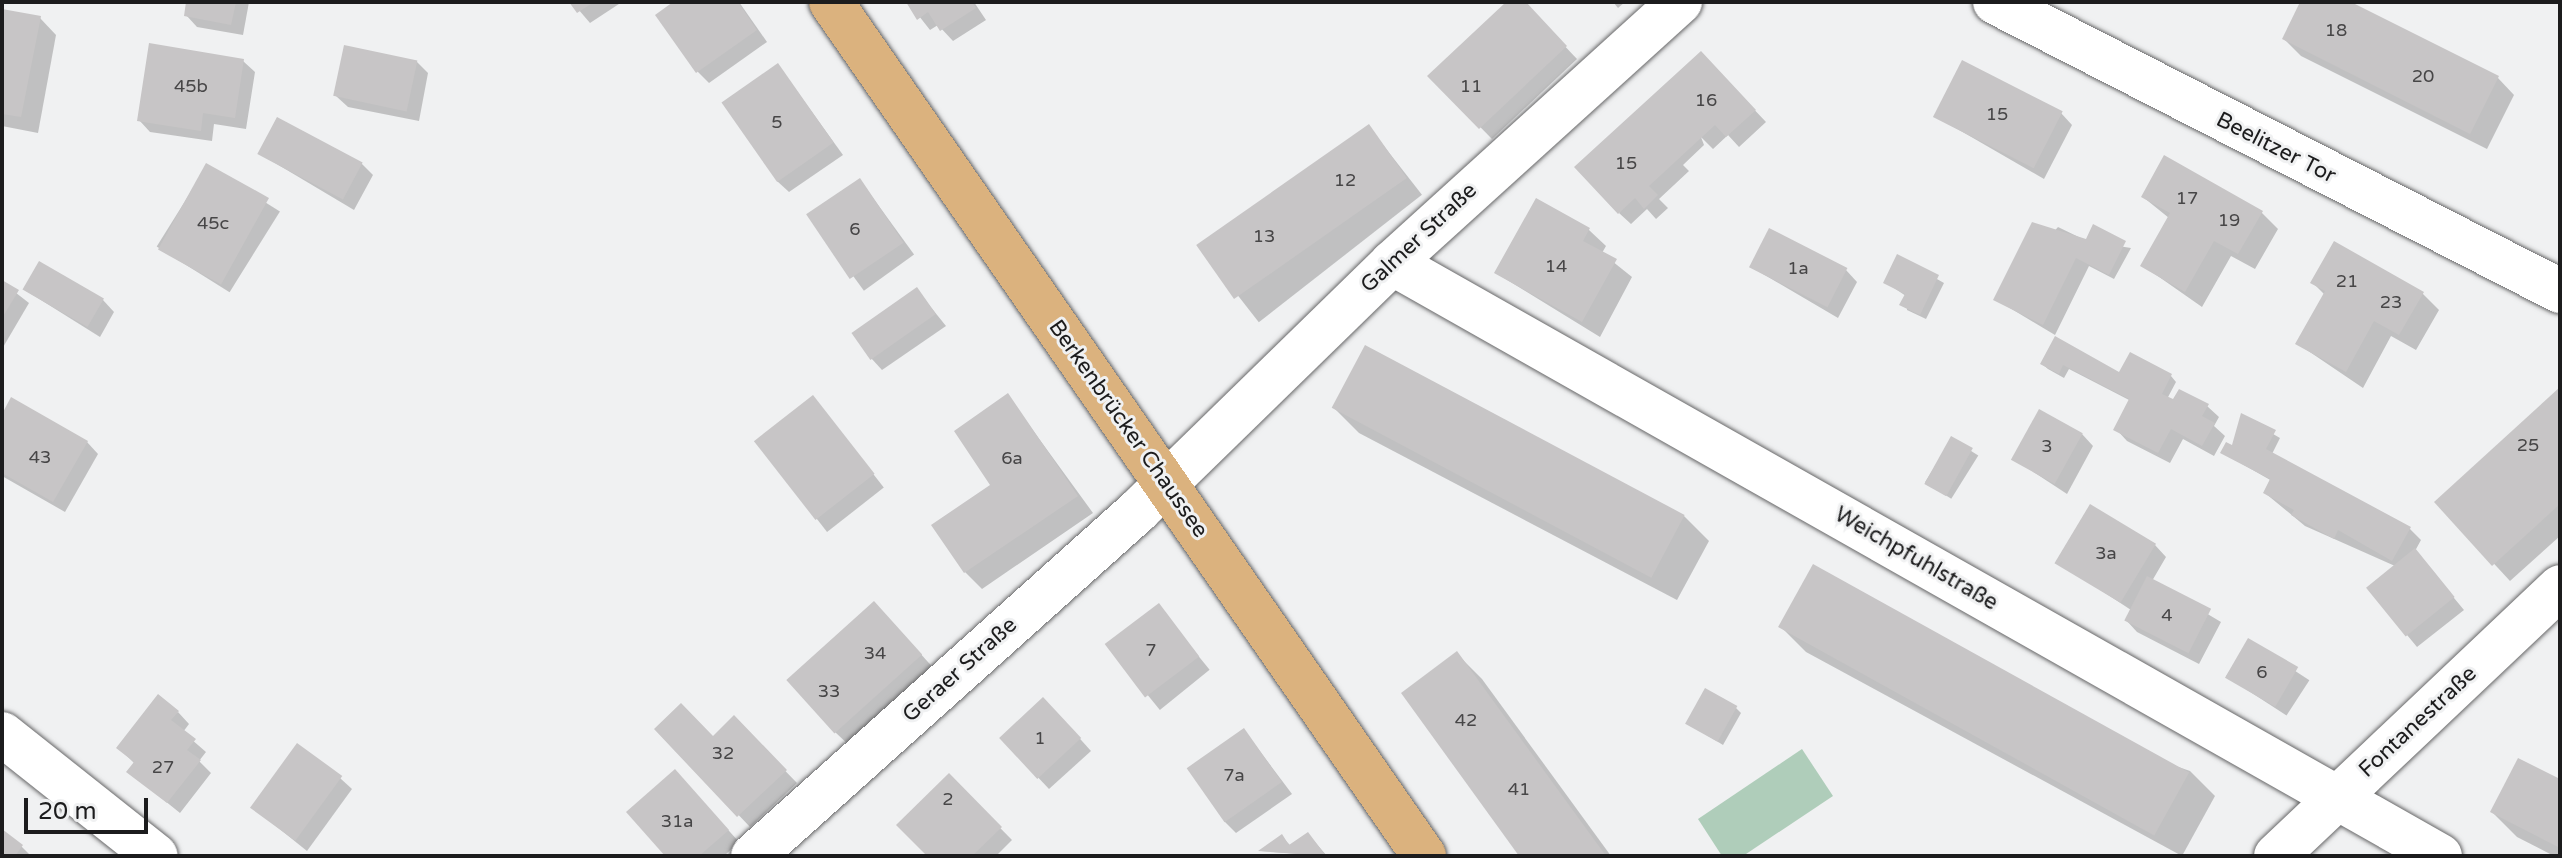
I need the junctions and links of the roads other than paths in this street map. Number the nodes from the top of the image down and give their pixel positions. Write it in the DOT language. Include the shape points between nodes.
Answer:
graph roads {
  1 [pos="831,2"];
  2 [pos="1680,2"];
  3 [pos="1995,2"];
  4 [pos="1392,263"];
  5 [pos="2560,291"];
  6 [pos="1165,481"];
  7 [pos="2560,587"];
  8 [pos="2,734"];
  9 [pos="2337,799"];
  10 [pos="156,856"];
  11 [pos="753,856"];
  12 [pos="1424,856"];
  13 [pos="2276,856"];
  14 [pos="2440,856"];
  1 -- 6 [label="main road, Berkenbrücker Chaussee"];
  2 -- 4 [label="street, Galmer Straße"];
  3 -- 5 [label="street, Beelitzer Tor"];
  4 -- 6 [label="street, Galmer Straße"];
  4 -- 9 [label="street, Weichpfuhlstraße"];
  6 -- 11 [label="street, Geraer Straße"];
  6 -- 12 [label="main road, Berkenbrücker Chaussee"];
  7 -- 9 [label="street, Fontanestraße"];
  8 -- 10 [label="street"];
  9 -- 13 [label="street, Fontanestraße"];
  9 -- 14 [label="street, Weichpfuhlstraße"];
}
